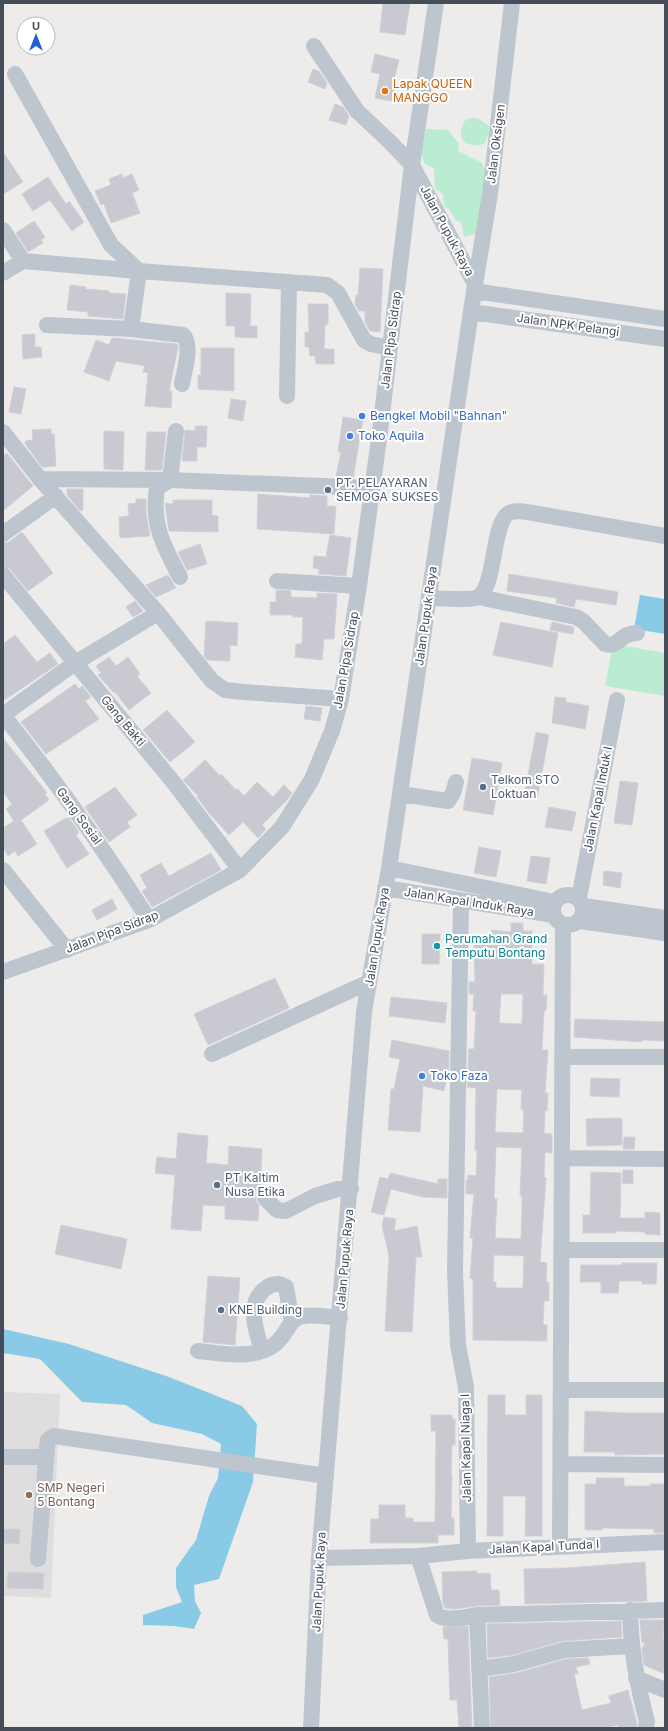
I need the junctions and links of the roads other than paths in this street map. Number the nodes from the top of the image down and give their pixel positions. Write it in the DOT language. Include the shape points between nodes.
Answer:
graph roads {
  1 [pos="436,3"];
  2 [pos="512,3"];
  3 [pos="314,46"];
  4 [pos="15,74"];
  5 [pos="412,165"];
  6 [pos="3,230"];
  7 [pos="23,261"];
  8 [pos="139,271"];
  9 [pos="3,273"];
  10 [pos="289,282"];
  11 [pos="474,288"];
  12 [pos="471,312"];
  13 [pos="665,319"];
  14 [pos="47,325"];
  15 [pos="132,329"];
  16 [pos="665,339"];
  17 [pos="390,348"];
  18 [pos="182,384"];
  19 [pos="287,396"];
  20 [pos="176,430"];
  21 [pos="3,432"];
  22 [pos="40,479"];
  23 [pos="170,480"];
  24 [pos="372,488"];
  25 [pos="56,496"];
  26 [pos="3,534"];
  27 [pos="665,536"];
  28 [pos="3,575"];
  29 [pos="180,578"];
  30 [pos="277,580"];
  31 [pos="359,586"];
  32 [pos="429,598"];
  33 [pos="478,598"];
  34 [pos="158,613"];
  35 [pos="637,633"];
  36 [pos="75,663"];
  37 [pos="342,699"];
  38 [pos="617,700"];
  39 [pos="3,715"];
  40 [pos="456,782"];
  41 [pos="400,794"];
  42 [pos="389,868"];
  43 [pos="3,870"];
  44 [pos="240,870"];
  45 [pos="385,888"];
  46 [pos="460,901"];
  47 [pos="581,908"];
  48 [pos="557,914"];
  49 [pos="665,918"];
  50 [pos="149,920"];
  51 [pos="665,933"];
  52 [pos="67,950"];
  53 [pos="3,972"];
  54 [pos="369,982"];
  55 [pos="212,1054"];
  56 [pos="562,1057"];
  57 [pos="665,1057"];
  58 [pos="562,1158"];
  59 [pos="665,1159"];
  60 [pos="351,1189"];
  61 [pos="265,1198"];
  62 [pos="562,1250"];
  63 [pos="665,1250"];
  64 [pos="340,1318"];
  65 [pos="292,1322"];
  66 [pos="198,1351"];
  67 [pos="262,1351"];
  68 [pos="561,1390"];
  69 [pos="665,1390"];
  70 [pos="3,1457"];
  71 [pos="46,1457"];
  72 [pos="561,1464"];
  73 [pos="665,1465"];
  74 [pos="326,1476"];
  75 [pos="665,1542"];
  76 [pos="560,1547"];
  77 [pos="468,1550"];
  78 [pos="421,1556"];
  79 [pos="319,1558"];
  80 [pos="38,1559"];
  81 [pos="630,1610"];
  82 [pos="665,1610"];
  83 [pos="477,1615"];
  84 [pos="631,1646"];
  85 [pos="480,1669"];
  86 [pos="636,1678"];
  87 [pos="665,1690"];
  88 [pos="311,1728"];
  89 [pos="482,1728"];
  90 [pos="646,1728"];
  1 -- 5 [label="street"];
  2 -- 11 [label="street, Jalan Oksigen" via="490,194"];
  3 -- 5 [label="street, Jalan Pupuk Raya" via="357,111"];
  4 -- 8 [label="street" via="111,244"];
  5 -- 11 [label="street, Jalan Pupuk Raya"];
  5 -- 17 [label="street, Jalan Pipa Sidrap"];
  6 -- 7 [label="street"];
  7 -- 8 [label="street"];
  7 -- 9 [label="street"];
  8 -- 10 [label="street"];
  8 -- 15 [label="street"];
  10 -- 17 [label="street" via="327,285 332,288 338,293 364,340"];
  10 -- 19 [label="street"];
  11 -- 12 [label="street, Jalan Pupuk Raya"];
  11 -- 13 [label="street, Jalan NPK Pelangi"];
  12 -- 16 [label="street, Jalan NPK Pelangi"];
  12 -- 32 [label="street, Jalan Pupuk Raya"];
  14 -- 15 [label="street"];
  15 -- 18 [label="street" via="183,335 186,338 188,345"];
  17 -- 24 [label="street, Jalan Pipa Sidrap"];
  20 -- 23 [label="street"];
  21 -- 22 [label="street"];
  22 -- 23 [label="street"];
  22 -- 25 [label="street"];
  23 -- 24 [label="street"];
  23 -- 29 [label="street" via="157,488 154,505 156,524 162,542"];
  24 -- 31 [label="street, Jalan Pipa Sidrap"];
  25 -- 26 [label="street"];
  25 -- 34 [label="street"];
  27 -- 33 [label="street" via="534,513 511,512 504,516 499,529 484,591"];
  28 -- 36 [label="street, Gang Bakti"];
  30 -- 31 [label="street"];
  31 -- 37 [label="street, Jalan Pipa Sidrap"];
  32 -- 33 [label="street"];
  32 -- 41 [label="street, Jalan Pupuk Raya"];
  33 -- 35 [label="street" via="576,617 583,620 605,644 619,642 628,635"];
  34 -- 36 [label="street"];
  34 -- 37 [label="street" via="212,681 225,690"];
  36 -- 39 [label="street"];
  36 -- 44 [label="street, Gang Bakti" via="174,783"];
  37 -- 44 [label="street, Jalan Pipa Sidrap" via="312,780 282,826"];
  38 -- 47 [label="street, Jalan Kapal Induk I"];
  39 -- 50 [label="street, Gang Sosial" via="108,856"];
  40 -- 41 [label="street" via="448,801"];
  41 -- 42 [label="street, Jalan Pupuk Raya"];
  42 -- 45 [label="street, Jalan Pupuk Raya"];
  42 -- 48 [label="street, Jalan Kapal Induk Raya"];
  43 -- 52 [label="street"];
  44 -- 50 [label="street, Jalan Pipa Sidrap"];
  45 -- 46 [label="street, Jalan Kapal Induk Raya"];
  45 -- 54 [label="street, Jalan Pupuk Raya"];
  46 -- 48 [label="street, Jalan Kapal Induk Raya"];
  46 -- 77 [label="street, Jalan Kapal Niaga I" via="455,1271 458,1346 466,1387"];
  47 -- 48 [label="street" via="572,926"];
  47 -- 48 [label="street" via="573,895 566,894 559,897"];
  47 -- 49 [label="street"];
  47 -- 51 [label="street"];
  48 -- 56 [label="street"];
  50 -- 52 [label="street, Jalan Pipa Sidrap"];
  52 -- 53 [label="street, Jalan Pipa Sidrap"];
  54 -- 55 [label="street"];
  54 -- 60 [label="street, Jalan Pupuk Raya" via="364,1012"];
  56 -- 57 [label="street"];
  56 -- 58 [label="street"];
  58 -- 59 [label="street"];
  58 -- 62 [label="street"];
  60 -- 61 [label="street" via="338,1189 315,1196 286,1211 277,1210"];
  60 -- 64 [label="street, Jalan Pupuk Raya"];
  62 -- 63 [label="street"];
  62 -- 68 [label="street"];
  64 -- 65 [label="street" via="303,1316"];
  64 -- 74 [label="street, Jalan Pupuk Raya"];
  65 -- 67 [label="street" via="272,1347"];
  65 -- 67 [label="street" via="286,1287 277,1283 269,1286 256,1300 253,1311"];
  66 -- 67 [label="street" via="245,1355"];
  68 -- 69 [label="street"];
  68 -- 72 [label="street"];
  70 -- 71 [label="street"];
  71 -- 74 [label="street" via="48,1440 54,1436"];
  71 -- 80 [label="street"];
  72 -- 73 [label="street"];
  72 -- 76 [label="street"];
  74 -- 79 [label="street, Jalan Pupuk Raya"];
  75 -- 76 [label="street, Jalan Kapal Tunda I"];
  76 -- 77 [label="street, Jalan Kapal Tunda I"];
  77 -- 78 [label="street, Jalan Kapal Tunda I"];
  78 -- 79 [label="street, Jalan Kapal Tunda I"];
  78 -- 83 [label="street" via="437,1615 441,1618"];
  79 -- 88 [label="street, Jalan Pupuk Raya"];
  81 -- 82 [label="street"];
  81 -- 83 [label="street"];
  81 -- 84 [label="street"];
  83 -- 85 [label="street"];
  84 -- 85 [label="street" via="564,1650 514,1664"];
  84 -- 86 [label="street"];
  85 -- 89 [label="street"];
  86 -- 87 [label="street"];
  86 -- 90 [label="street" via="647,1722"];
}
